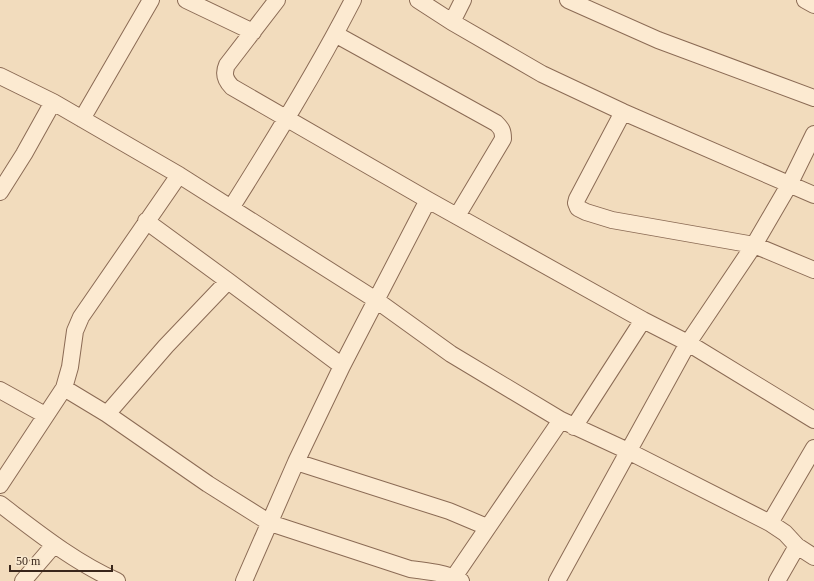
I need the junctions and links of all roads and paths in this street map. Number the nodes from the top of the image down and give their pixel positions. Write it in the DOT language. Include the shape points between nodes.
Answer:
graph roads {
  1 [pos="186,0"];
  2 [pos="277,0"];
  3 [pos="352,0"];
  4 [pos="418,0"];
  5 [pos="463,0"];
  6 [pos="568,0"];
  7 [pos="805,0"];
  8 [pos="145,2"];
  9 [pos="814,5"];
  10 [pos="452,22"];
  11 [pos="254,32"];
  12 [pos="335,34"];
  13 [pos="0,76"];
  14 [pos="814,98"];
  15 [pos="54,102"];
  16 [pos="623,112"];
  17 [pos="82,119"];
  18 [pos="287,119"];
  19 [pos="814,134"];
  20 [pos="179,175"];
  21 [pos="789,185"];
  22 [pos="0,192"];
  23 [pos="814,195"];
  24 [pos="428,200"];
  25 [pos="231,208"];
  26 [pos="457,216"];
  27 [pos="146,221"];
  28 [pos="754,245"];
  29 [pos="814,270"];
  30 [pos="228,281"];
  31 [pos="376,300"];
  32 [pos="643,320"];
  33 [pos="688,344"];
  34 [pos="342,366"];
  35 [pos="64,388"];
  36 [pos="0,390"];
  37 [pos="107,414"];
  38 [pos="45,415"];
  39 [pos="814,420"];
  40 [pos="568,423"];
  41 [pos="814,448"];
  42 [pos="628,450"];
  43 [pos="296,462"];
  44 [pos="0,484"];
  45 [pos="0,504"];
  46 [pos="270,523"];
  47 [pos="770,523"];
  48 [pos="487,527"];
  49 [pos="54,545"];
  50 [pos="797,546"];
  51 [pos="814,557"];
  52 [pos="429,576"];
  53 [pos="458,579"];
  54 [pos="23,581"];
  55 [pos="117,581"];
  56 [pos="244,581"];
  57 [pos="557,581"];
  58 [pos="778,581"];
  1 -- 11 [label="street"];
  2 -- 11 [label="street"];
  3 -- 12 [label="street"];
  4 -- 10 [label="street"];
  5 -- 10 [label="street"];
  6 -- 14 [label="street" via="658,40"];
  7 -- 9 [label="street"];
  8 -- 17 [label="street"];
  10 -- 16 [label="street" via="542,74"];
  11 -- 18 [label="street" via="227,65 226,82"];
  12 -- 18 [label="street"];
  12 -- 26 [label="street" via="501,127 503,139"];
  13 -- 15 [label="street"];
  15 -- 17 [label="street"];
  15 -- 22 [label="street"];
  16 -- 21 [label="street"];
  16 -- 28 [label="street" via="576,203 578,208 612,220"];
  17 -- 20 [label="street"];
  18 -- 24 [label="street"];
  18 -- 25 [label="street"];
  19 -- 21 [label="street"];
  20 -- 25 [label="street"];
  20 -- 27 [label="street"];
  21 -- 23 [label="street"];
  21 -- 28 [label="street"];
  24 -- 26 [label="street"];
  24 -- 31 [label="street"];
  25 -- 31 [label="street"];
  26 -- 32 [label="street"];
  27 -- 30 [label="street"];
  27 -- 35 [label="street" via="81,316 75,331"];
  28 -- 29 [label="street"];
  28 -- 33 [label="street"];
  30 -- 34 [label="street"];
  30 -- 37 [label="street" via="166,346"];
  31 -- 34 [label="street"];
  31 -- 40 [label="street" via="452,354"];
  32 -- 33 [label="street"];
  32 -- 40 [label="street"];
  33 -- 39 [label="street"];
  33 -- 42 [label="street"];
  34 -- 43 [label="street"];
  35 -- 37 [label="street"];
  35 -- 38 [label="street"];
  36 -- 38 [label="street"];
  37 -- 46 [label="street" via="208,484"];
  38 -- 44 [label="street"];
  40 -- 42 [label="street"];
  40 -- 48 [label="street"];
  41 -- 47 [label="street"];
  42 -- 47 [label="street"];
  42 -- 57 [label="street"];
  43 -- 46 [label="street"];
  43 -- 48 [label="street" via="450,511"];
  45 -- 49 [label="street"];
  46 -- 52 [label="street"];
  46 -- 56 [label="street"];
  47 -- 50 [label="street" via="785,533"];
  48 -- 53 [label="street"];
  49 -- 54 [label="street"];
  49 -- 55 [label="street"];
  50 -- 51 [label="street"];
  50 -- 58 [label="street"];
  52 -- 53 [label="street"];
}
